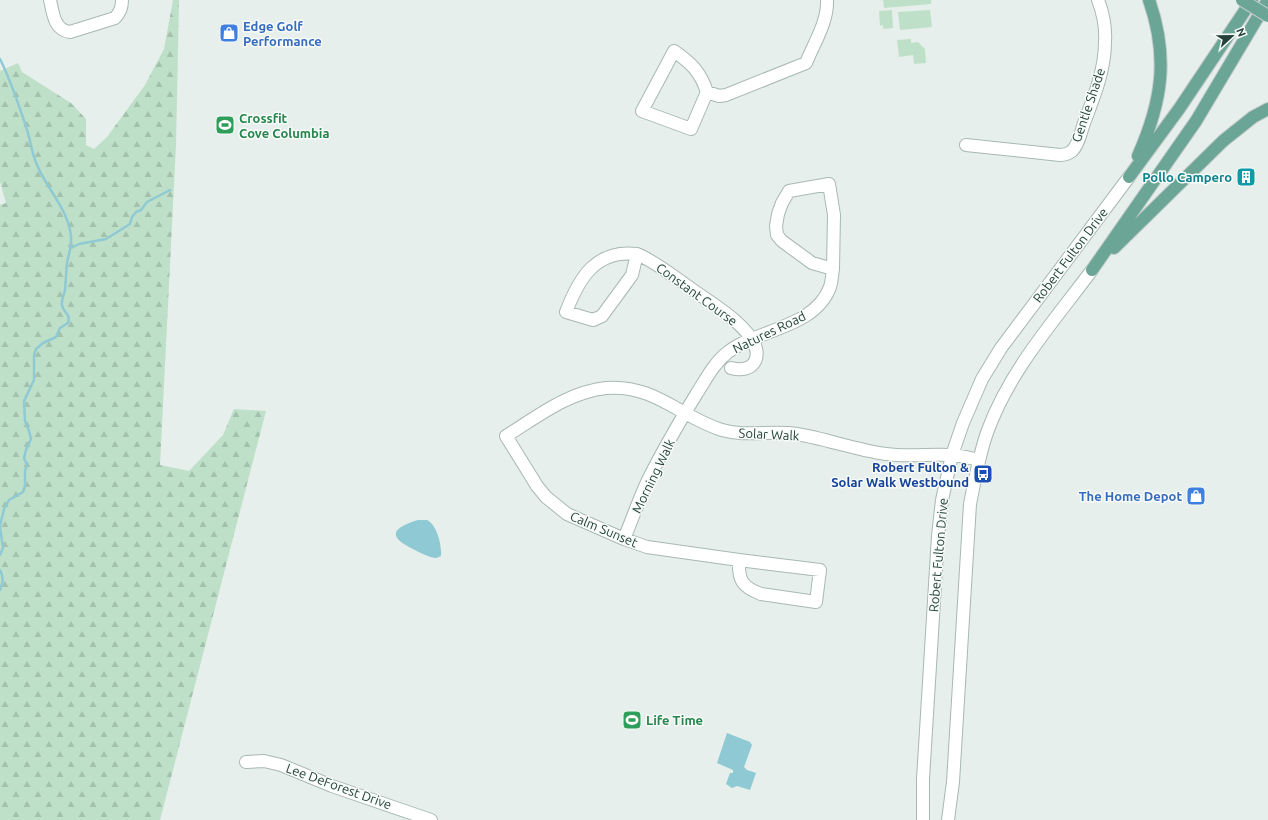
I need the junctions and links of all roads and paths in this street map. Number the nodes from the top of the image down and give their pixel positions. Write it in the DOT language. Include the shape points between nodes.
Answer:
graph roads {
  1 [pos="50,0"];
  2 [pos="122,0"];
  3 [pos="827,0"];
  4 [pos="1098,0"];
  5 [pos="1149,0"];
  6 [pos="1242,0"];
  7 [pos="1252,0"];
  8 [pos="1268,0"];
  9 [pos="1268,16"];
  10 [pos="708,92"];
  11 [pos="1268,109"];
  12 [pos="966,145"];
  13 [pos="1129,177"];
  14 [pos="637,254"];
  15 [pos="833,269"];
  16 [pos="1092,270"];
  17 [pos="752,339"];
  18 [pos="731,368"];
  19 [pos="685,413"];
  20 [pos="506,436"];
  21 [pos="952,455"];
  22 [pos="979,460"];
  23 [pos="624,539"];
  24 [pos="739,560"];
  25 [pos="246,762"];
  26 [pos="431,820"];
  27 [pos="923,820"];
  28 [pos="948,820"];
  1 -- 2 [label="street" via="56,22 64,31 70,32 115,18 122,8"];
  3 -- 10 [label="street" via="825,18 806,63 726,95 719,96"];
  4 -- 12 [label="street, Gentle Shade" via="1104,25 1104,60 1095,93 1072,151 1060,155"];
  5 -- 13 [label="main road" via="1158,32 1160,86 1158,102 1147,136"];
  6 -- 9 [label="main road, bridge"];
  7 -- 13 [label="main road" via="1179,109"];
  8 -- 16 [label="main road" via="1196,121"];
  10 -- 10 [label="street" via="699,72 674,50 642,111 690,129"];
  11 -- 16 [label="main road" via="1253,117 1223,141"];
  13 -- 21 [label="street, Robert Fulton Drive" via="1001,348 982,379"];
  14 -- 14 [label="street, Constant Course" via="632,275 602,316 593,320 566,312 581,280 592,267 612,255"];
  14 -- 17 [label="street, Constant Course" via="734,319"];
  15 -- 15 [label="street, Natures Road" via="812,263 777,235 778,214 789,191 829,184 834,215"];
  15 -- 17 [label="street, Natures Road" via="830,287 810,312"];
  16 -- 22 [label="street, Robert Fulton Drive" via="1022,364 1005,392 988,430"];
  17 -- 18 [label="street" via="757,355 751,365 742,370"];
  17 -- 19 [label="street, Natures Road" via="723,356"];
  19 -- 20 [label="street, Solar Walk" via="644,392 606,388 564,400"];
  19 -- 21 [label="street, Solar Walk" via="722,430 745,434 796,434 898,456"];
  19 -- 23 [label="street, Morning Walk" via="648,482"];
  20 -- 23 [label="street, Calm Sunset" via="546,498 567,514"];
  21 -- 22 [label="street, Solar Walk"];
  21 -- 27 [label="street, Robert Fulton Drive" via="942,500 938,536 923,780"];
  22 -- 28 [label="street, Robert Fulton Drive" via="970,504"];
  23 -- 24 [label="street, Calm Sunset" via="647,547"];
  24 -- 24 [label="street, Calm Sunset" via="820,570 816,602 761,594 752,590 740,578"];
  25 -- 26 [label="street, Lee DeForest Drive" via="264,761 280,765"];
}
